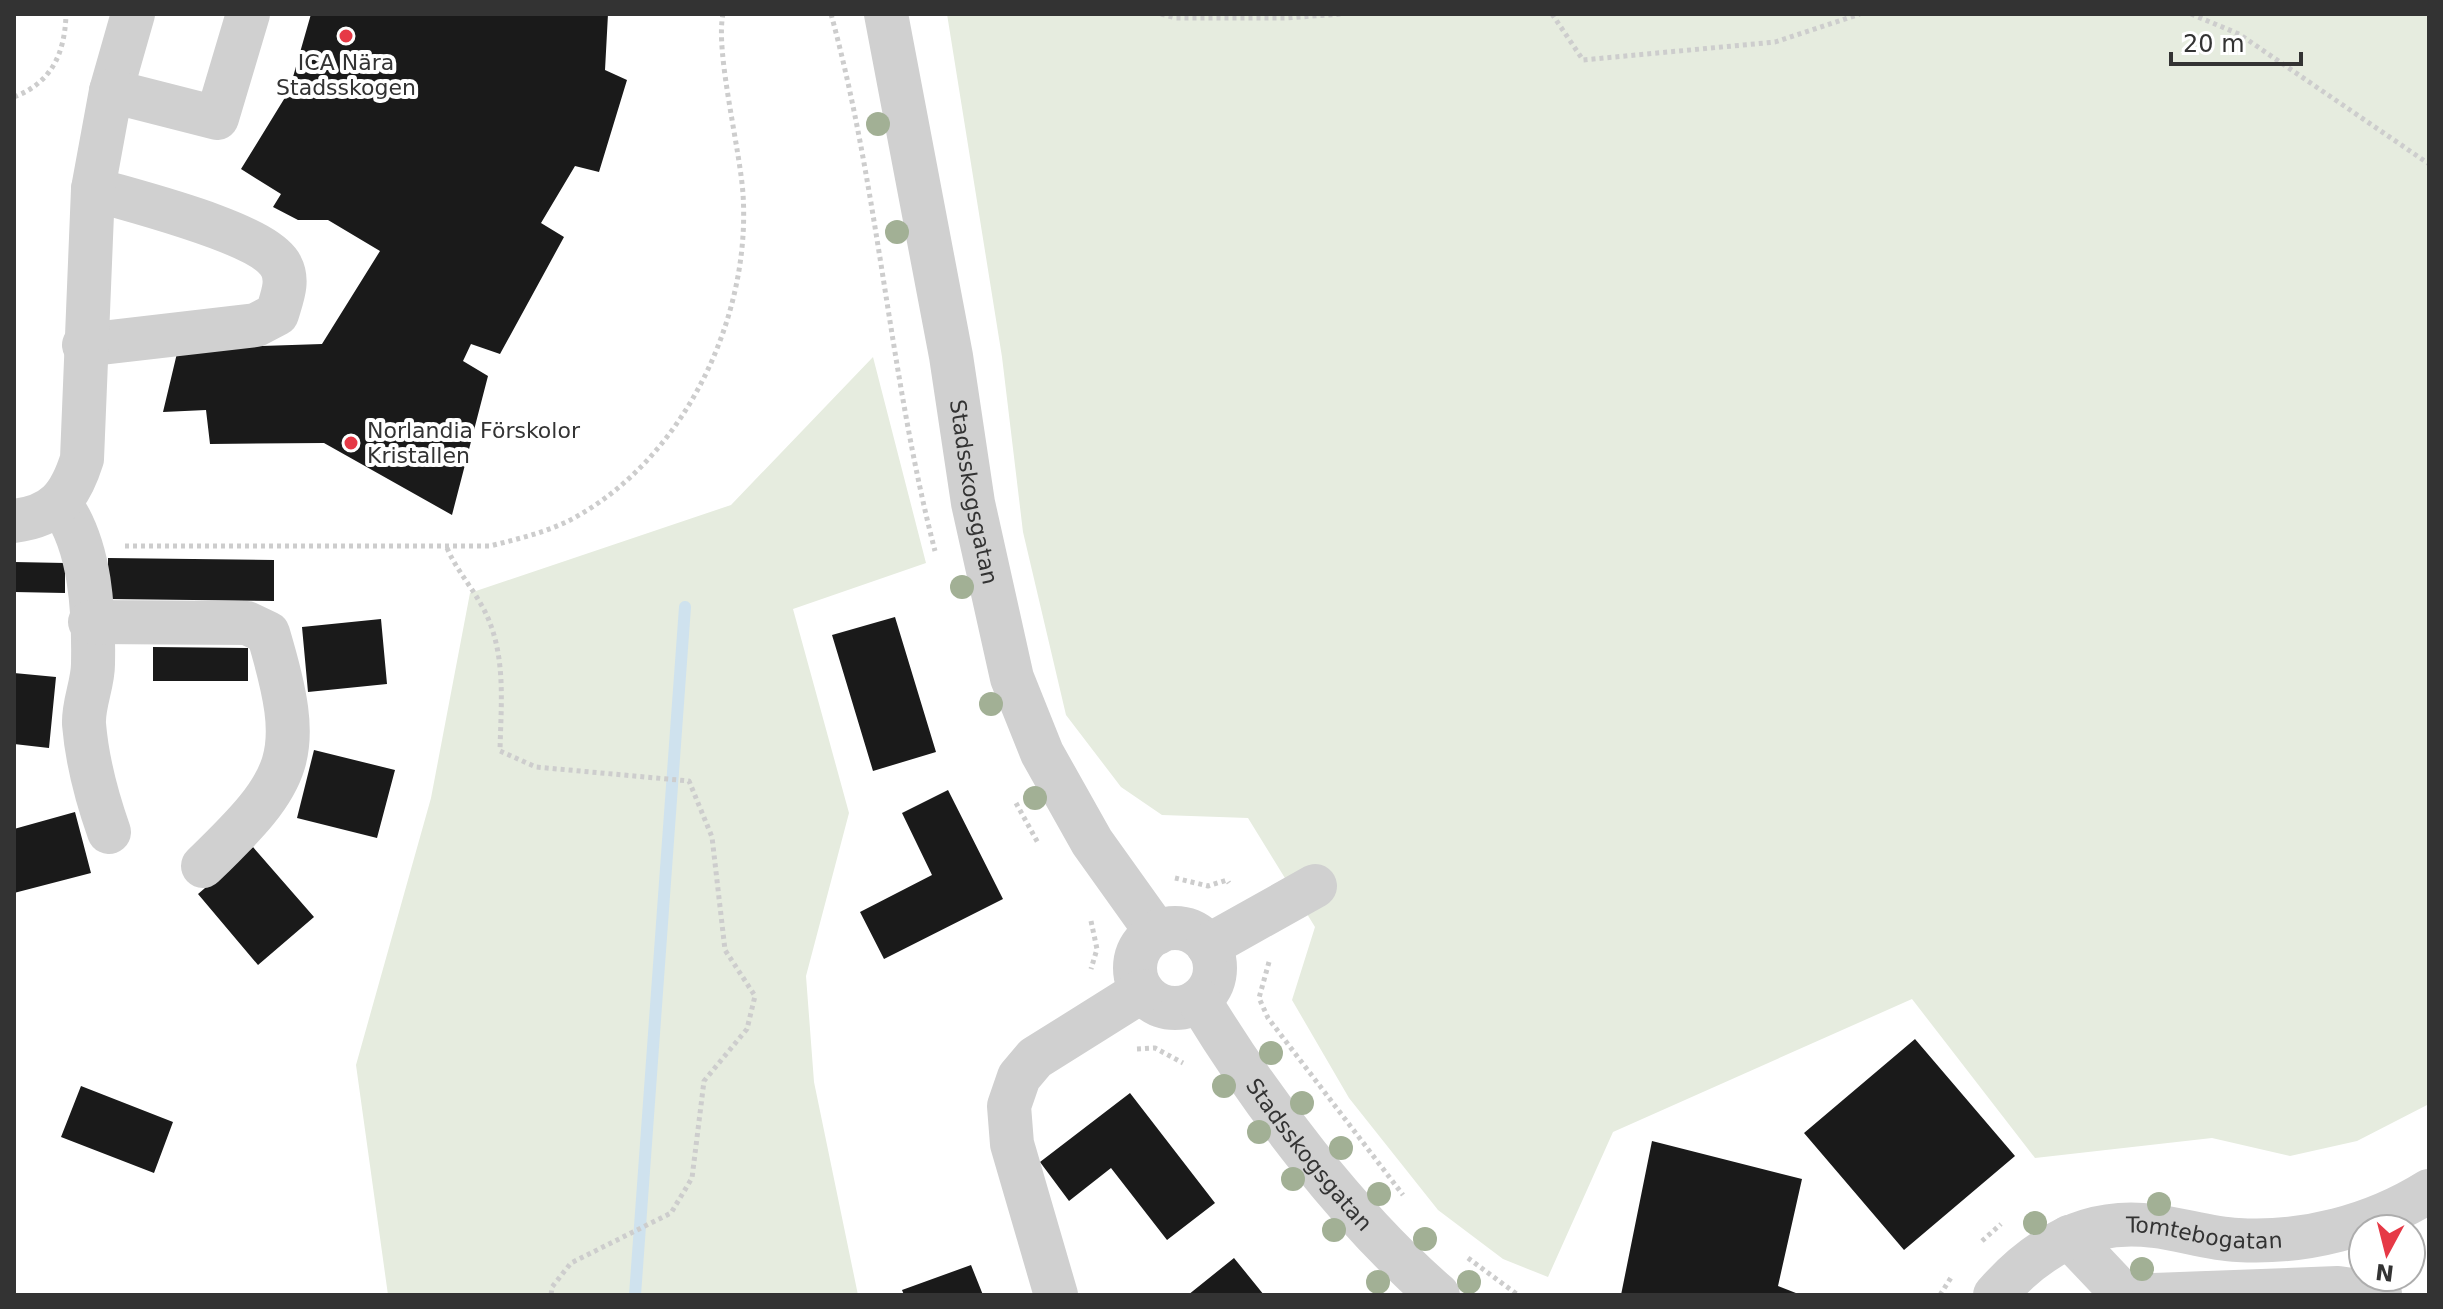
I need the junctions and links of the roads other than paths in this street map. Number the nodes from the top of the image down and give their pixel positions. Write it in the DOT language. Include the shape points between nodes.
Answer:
graph roads {
  1 [pos="133,14"];
  2 [pos="248,14"];
  3 [pos="886,14"];
  4 [pos="111,91"];
  5 [pos="93,189"];
  6 [pos="84,345"];
  7 [pos="61,505"];
  8 [pos="14,521"];
  9 [pos="90,622"];
  10 [pos="109,832"];
  11 [pos="203,866"];
  12 [pos="1315,886"];
  13 [pos="1157,933"];
  14 [pos="1208,946"];
  15 [pos="1142,991"];
  16 [pos="1199,1000"];
  17 [pos="2429,1191"];
  18 [pos="2069,1237"];
  19 [pos="2380,1294"];
  20 [pos="1056,1295"];
  21 [pos="1438,1295"];
  22 [pos="1995,1295"];
  23 [pos="2124,1295"];
  24 [pos="2154,1295"];
  1 -- 4 [label="street"];
  2 -- 4 [label="street" via="217,118"];
  3 -- 13 [label="street, Stadsskogsgatan" via="951,356 973,503 1012,678 1042,753 1124,892"];
  4 -- 5 [label="street"];
  5 -- 6 [label="street"];
  5 -- 6 [label="street" via="235,233 280,263 286,282 277,314 256,325"];
  6 -- 7 [label="street" via="82,459"];
  7 -- 8 [label="street" via="36,518"];
  7 -- 9 [label="street" via="83,547"];
  9 -- 10 [label="street" via="93,666 84,722"];
  9 -- 11 [label="street" via="247,623 268,633 287,696 290,739 282,771 262,808"];
  12 -- 14 [label="street"];
  13 -- 14 [label="street" via="1185,930"];
  13 -- 15 [label="street" via="1137,954"];
  14 -- 16 [label="street" via="1214,975"];
  15 -- 16 [label="street" via="1165,1007 1186,1007"];
  15 -- 20 [label="street" via="1035,1058 1019,1077 1009,1106 1012,1144"];
  16 -- 21 [label="street, Stadsskogsgatan" via="1350,1208"];
  17 -- 18 [label="street, Tomtebogatan" via="2365,1223 2299,1238 2238,1240 2121,1223"];
  18 -- 22 [label="street, Tomtebogatan" via="2041,1250"];
  18 -- 23 [label="street"];
  19 -- 24 [label="street" via="2338,1288"];
}
